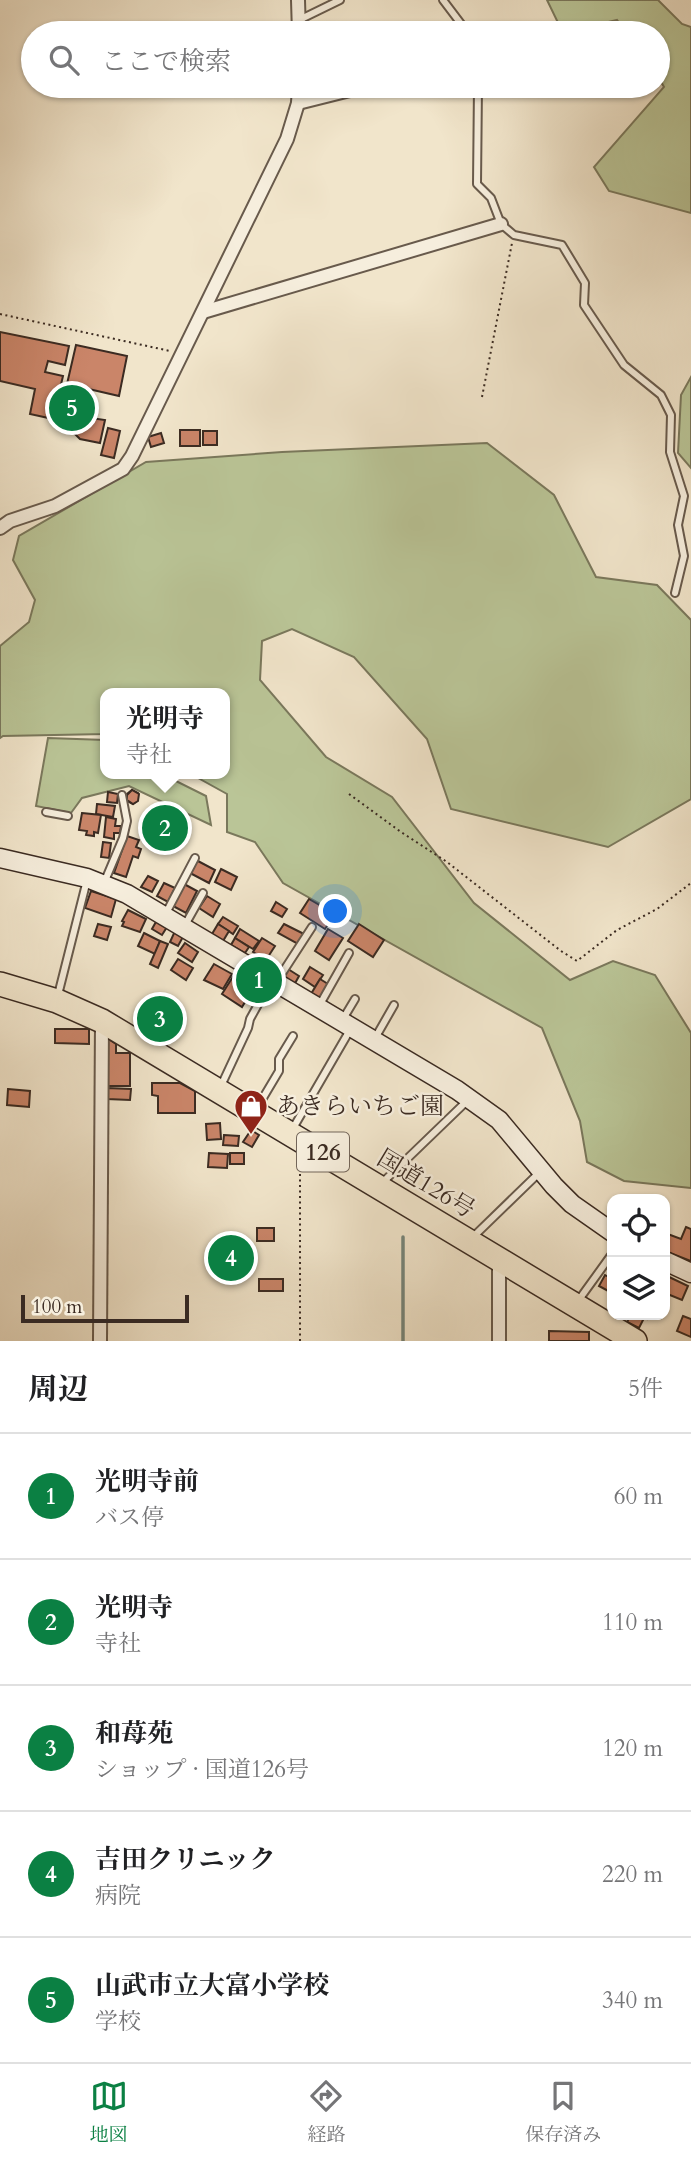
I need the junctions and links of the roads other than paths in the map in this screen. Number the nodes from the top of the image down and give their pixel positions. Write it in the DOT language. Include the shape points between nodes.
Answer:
graph roads {
  1 [pos="299,0"];
  2 [pos="340,0"];
  3 [pos="443,0"];
  4 [pos="299,21"];
  5 [pos="308,21"];
  6 [pos="458,21"];
  7 [pos="298,98"];
  8 [pos="318,98"];
  9 [pos="478,98"];
  10 [pos="298,103"];
  11 [pos="501,224"];
  12 [pos="203,312"];
  13 [pos="3,523"];
  14 [pos="675,593"];
  15 [pos="122,795"];
  16 [pos="46,812"];
  17 [pos="68,816"];
  18 [pos="0,858"];
  19 [pos="195,858"];
  20 [pos="95,881"];
  21 [pos="203,892"];
  22 [pos="165,916"];
  23 [pos="312,926"];
  24 [pos="184,928"];
  25 [pos="349,953"];
  26 [pos="273,982"];
  27 [pos="0,984"];
  28 [pos="355,999"];
  29 [pos="57,1001"];
  30 [pos="394,1005"];
  31 [pos="317,1008"];
  32 [pos="103,1021"];
  33 [pos="346,1025"];
  34 [pos="293,1035"];
  35 [pos="373,1041"];
  36 [pos="219,1090"];
  37 [pos="470,1099"];
  38 [pos="255,1112"];
  39 [pos="295,1136"];
  40 [pos="541,1170"];
  41 [pos="379,1186"];
  42 [pos="607,1228"];
  43 [pos="469,1241"];
  44 [pos="610,1257"];
  45 [pos="499,1259"];
  46 [pos="670,1263"];
  47 [pos="691,1272"];
  48 [pos="575,1305"];
  49 [pos="100,1341"];
  50 [pos="499,1341"];
  51 [pos="635,1341"];
  1 -- 4 [label="street"];
  2 -- 5 [label="lane"];
  3 -- 6 [label="lane"];
  7 -- 10 [label="street"];
  8 -- 10 [label="street"];
  9 -- 11 [label="lane" via="477,184 491,198"];
  10 -- 12 [label="street" via="287,139"];
  11 -- 12 [label="street"];
  11 -- 14 [label="lane" via="514,235 562,245 585,283 584,304 624,365 661,395 671,415 670,452 684,496 678,525 684,556"];
  12 -- 13 [label="street" via="123,469 55,506"];
  15 -- 20 [label="lane" via="127,821 123,838"];
  16 -- 17 [label="lane"];
  18 -- 20 [label="street"];
  19 -- 22 [label="lane"];
  20 -- 22 [label="street"];
  20 -- 29 [label="lane"];
  21 -- 24 [label="lane"];
  22 -- 24 [label="street"];
  23 -- 26 [label="lane"];
  24 -- 26 [label="street"];
  25 -- 31 [label="lane"];
  26 -- 31 [label="street"];
  26 -- 36 [label="lane" via="250,1019"];
  27 -- 29 [label="highway, 国道126号 / 126"];
  28 -- 33 [label="lane"];
  29 -- 32 [label="highway, 国道126号 / 126"];
  30 -- 35 [label="lane"];
  31 -- 33 [label="street"];
  32 -- 36 [label="highway, 国道126号 / 126"];
  32 -- 49 [label="street"];
  33 -- 35 [label="street"];
  33 -- 39 [label="lane"];
  34 -- 38 [label="lane"];
  35 -- 37 [label="street"];
  36 -- 38 [label="highway, 国道126号 / 126"];
  37 -- 40 [label="street" via="499,1120"];
  37 -- 41 [label="lane"];
  38 -- 39 [label="highway, 国道126号 / 126"];
  39 -- 41 [label="highway, 国道126号 / 126"];
  40 -- 42 [label="street" via="572,1204"];
  40 -- 43 [label="lane"];
  41 -- 43 [label="highway, 国道126号 / 126"];
  43 -- 45 [label="highway, 国道126号 / 126"];
  44 -- 48 [label="lane"];
  45 -- 48 [label="highway, 国道126号 / 126"];
  45 -- 50 [label="street"];
  46 -- 47 [label="street"];
  48 -- 51 [label="highway, 国道126号 / 126"];
}
